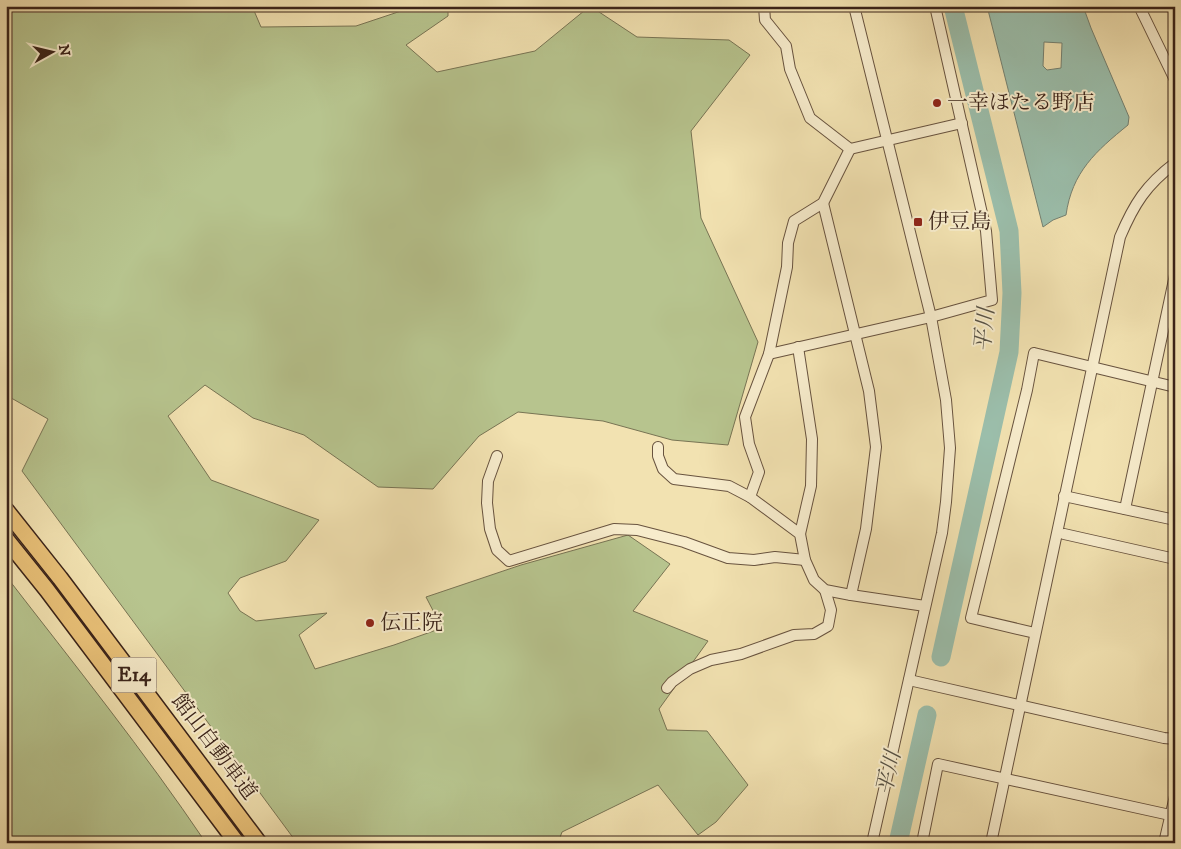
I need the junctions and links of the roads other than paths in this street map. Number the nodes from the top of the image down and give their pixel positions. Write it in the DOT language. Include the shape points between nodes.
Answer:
graph roads {
  1 [pos="764,6"];
  2 [pos="854,6"];
  3 [pos="935,6"];
  4 [pos="1139,6"];
  5 [pos="1175,80"];
  6 [pos="962,123"];
  7 [pos="887,141"];
  8 [pos="850,149"];
  9 [pos="1175,163"];
  10 [pos="823,204"];
  11 [pos="1175,276"];
  12 [pos="931,317"];
  13 [pos="854,334"];
  14 [pos="798,347"];
  15 [pos="769,354"];
  16 [pos="1092,367"];
  17 [pos="1152,381"];
  18 [pos="1175,386"];
  19 [pos="658,447"];
  20 [pos="497,456"];
  21 [pos="1064,496"];
  22 [pos="750,497"];
  23 [pos="1125,509"];
  24 [pos="6,510"];
  25 [pos="1175,520"];
  26 [pos="800,534"];
  27 [pos="1064,534"];
  28 [pos="6,539"];
  29 [pos="1175,559"];
  30 [pos="804,560"];
  31 [pos="825,590"];
  32 [pos="851,595"];
  33 [pos="925,606"];
  34 [pos="1035,633"];
  35 [pos="909,680"];
  36 [pos="667,688"];
  37 [pos="1020,705"];
  38 [pos="1175,739"];
  39 [pos="1004,778"];
  40 [pos="1175,796"];
  41 [pos="1170,815"];
  42 [pos="236,843"];
  43 [pos="259,843"];
  44 [pos="872,843"];
  45 [pos="922,843"];
  46 [pos="991,843"];
  47 [pos="1164,843"];
  1 -- 8 [label="street" via="765,20 786,46 790,68 810,118"];
  2 -- 7 [label="street"];
  3 -- 6 [label="street"];
  4 -- 5 [label="street"];
  6 -- 7 [label="street"];
  6 -- 12 [label="street" via="986,231 992,300"];
  7 -- 8 [label="street"];
  7 -- 12 [label="street"];
  8 -- 10 [label="street"];
  9 -- 16 [label="street" via="1138,199 1120,237"];
  10 -- 13 [label="street"];
  10 -- 15 [label="street" via="794,221"];
  11 -- 17 [label="street"];
  12 -- 13 [label="street"];
  12 -- 33 [label="street" via="946,400 950,448 944,517"];
  13 -- 14 [label="street"];
  13 -- 32 [label="street" via="869,391 876,447 866,529"];
  14 -- 15 [label="street"];
  14 -- 26 [label="street" via="812,439 811,486"];
  15 -- 22 [label="street" via="745,417 749,444 759,472"];
  16 -- 17 [label="street"];
  16 -- 21 [label="street"];
  16 -- 34 [label="street" via="1034,353 971,618"];
  17 -- 18 [label="street"];
  17 -- 23 [label="street"];
  19 -- 22 [label="street" via="663,469 674,479 729,486"];
  20 -- 30 [label="street" via="488,481 487,503 497,550 509,561 614,529 638,530 728,558"];
  21 -- 23 [label="street"];
  21 -- 34 [label="street"];
  22 -- 26 [label="street"];
  23 -- 25 [label="street"];
  24 -- 43 [label="highway, 館山自動車道 / E14"];
  26 -- 30 [label="street"];
  27 -- 29 [label="street"];
  28 -- 42 [label="highway, 館山自動車道 / E14"];
  30 -- 31 [label="street" via="814,580"];
  31 -- 32 [label="street"];
  31 -- 36 [label="street" via="830,610 828,626 814,634 794,635 741,654 711,660 690,669"];
  32 -- 33 [label="street"];
  33 -- 35 [label="street"];
  34 -- 37 [label="street"];
  35 -- 37 [label="street"];
  35 -- 44 [label="street"];
  37 -- 38 [label="street"];
  37 -- 39 [label="street"];
  39 -- 41 [label="street"];
  39 -- 45 [label="street" via="938,764"];
  39 -- 46 [label="street"];
  40 -- 41 [label="street"];
  41 -- 47 [label="street"];
}
